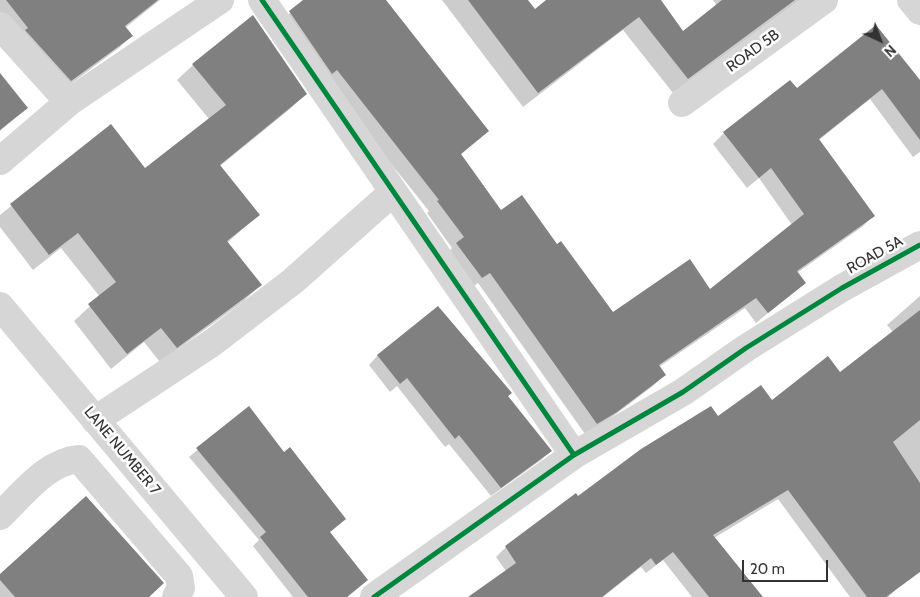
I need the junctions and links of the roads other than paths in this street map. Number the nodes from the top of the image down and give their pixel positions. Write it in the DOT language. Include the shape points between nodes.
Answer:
graph roads {
  1 [pos="220,0"];
  2 [pos="262,0"];
  3 [pos="824,0"];
  4 [pos="911,0"];
  5 [pos="920,11"];
  6 [pos="0,26"];
  7 [pos="69,102"];
  8 [pos="682,103"];
  9 [pos="0,161"];
  10 [pos="393,192"];
  11 [pos="920,245"];
  12 [pos="0,306"];
  13 [pos="95,420"];
  14 [pos="574,455"];
  15 [pos="0,516"];
  16 [pos="176,597"];
  17 [pos="244,597"];
  18 [pos="374,597"];
  1 -- 7 [label="street"];
  2 -- 10 [label="street"];
  3 -- 8 [label="street, ROAD 5B"];
  4 -- 5 [label="street"];
  6 -- 7 [label="street"];
  7 -- 9 [label="street"];
  10 -- 13 [label="street" via="278,292 212,342"];
  10 -- 14 [label="street"];
  11 -- 14 [label="street, ROAD 5A" via="842,288 683,392"];
  12 -- 13 [label="street, LANE NUMBER 7"];
  13 -- 17 [label="street, LANE NUMBER 7"];
  14 -- 18 [label="street, ROAD 5A"];
  15 -- 16 [label="street" via="52,467 79,459 179,576 181,588"];
}
